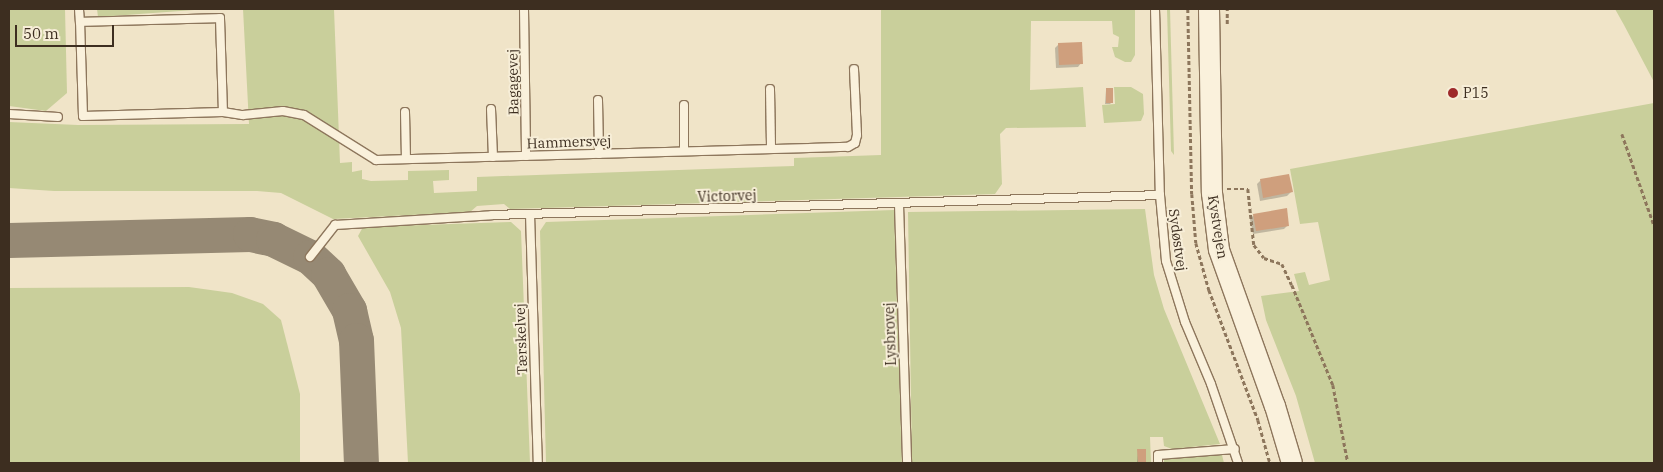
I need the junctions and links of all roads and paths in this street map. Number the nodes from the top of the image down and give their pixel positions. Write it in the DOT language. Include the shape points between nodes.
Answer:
graph roads {
  1 [pos="79,9"];
  2 [pos="524,9"];
  3 [pos="1155,9"];
  4 [pos="1209,9"];
  5 [pos="1227,9"];
  6 [pos="80,22"];
  7 [pos="1227,29"];
  8 [pos="854,69"];
  9 [pos="770,89"];
  10 [pos="598,100"];
  11 [pos="684,105"];
  12 [pos="491,109"];
  13 [pos="223,112"];
  14 [pos="405,112"];
  15 [pos="9,114"];
  16 [pos="58,117"];
  17 [pos="1622,134"];
  18 [pos="771,149"];
  19 [pos="684,152"];
  20 [pos="599,154"];
  21 [pos="526,156"];
  22 [pos="493,157"];
  23 [pos="406,159"];
  24 [pos="1223,187"];
  25 [pos="1160,195"];
  26 [pos="1230,198"];
  27 [pos="899,204"];
  28 [pos="530,214"];
  29 [pos="1654,225"];
  30 [pos="310,257"];
  31 [pos="1235,449"];
  32 [pos="538,463"];
  33 [pos="907,463"];
  34 [pos="1158,463"];
  35 [pos="1238,463"];
  36 [pos="1292,463"];
  37 [pos="1348,463"];
  1 -- 6 [label="lane"];
  2 -- 21 [label="lane, Bagagevej"];
  3 -- 25 [label="lane, Sydøstvej"];
  4 -- 24 [label="street, Kystvejen"];
  5 -- 7 [label="path"];
  6 -- 13 [label="lane, Hammersvej" via="83,116"];
  6 -- 13 [label="lane" via="220,18"];
  8 -- 18 [label="lane, Hammersvej" via="855,143 848,147"];
  9 -- 18 [label="lane"];
  10 -- 20 [label="lane"];
  11 -- 19 [label="lane"];
  12 -- 22 [label="lane"];
  13 -- 23 [label="lane, Hammersvej" via="243,115 283,111 304,115 376,160"];
  14 -- 23 [label="lane"];
  15 -- 16 [label="lane"];
  17 -- 29 [label="path"];
  18 -- 19 [label="lane, Hammersvej"];
  19 -- 20 [label="lane, Hammersvej"];
  20 -- 21 [label="lane, Hammersvej"];
  21 -- 22 [label="lane, Hammersvej"];
  22 -- 23 [label="lane, Hammersvej"];
  24 -- 26 [label="path"];
  24 -- 36 [label="street, Kystvejen" via="1219,250"];
  24 -- 37 [label="path" via="1248,189 1254,245 1264,258 1282,264 1292,285 1333,385"];
  25 -- 27 [label="lane, Victorvej"];
  25 -- 31 [label="lane, Sydøstvej" via="1166,261 1173,290"];
  27 -- 28 [label="lane, Victorvej"];
  27 -- 33 [label="lane, Lysbrovej"];
  28 -- 30 [label="lane, Victorvej" via="335,225"];
  28 -- 32 [label="lane, Tærskelvej"];
  31 -- 34 [label="lane" via="1158,455"];
  31 -- 35 [label="lane, Sydøstvej"];
}
